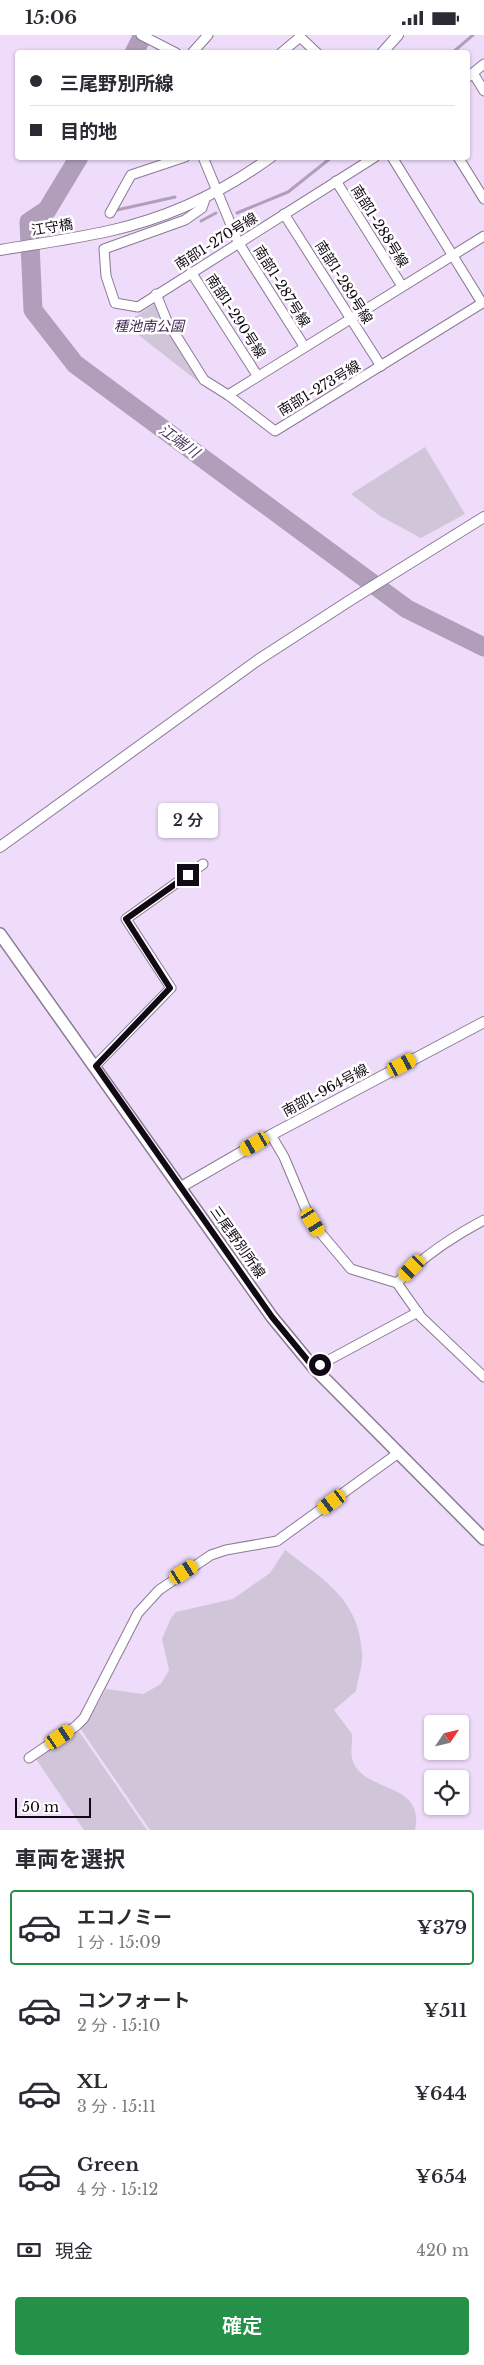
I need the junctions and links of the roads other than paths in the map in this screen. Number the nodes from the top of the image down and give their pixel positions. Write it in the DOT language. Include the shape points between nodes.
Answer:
graph roads {
  1 [pos="142,35"];
  2 [pos="208,35"];
  3 [pos="398,35"];
  4 [pos="172,50"];
  5 [pos="195,50"];
  6 [pos="285,50"];
  7 [pos="314,50"];
  8 [pos="385,50"];
  9 [pos="484,64"];
  10 [pos="470,75"];
  11 [pos="484,91"];
  12 [pos="176,160"];
  13 [pos="204,160"];
  14 [pos="266,160"];
  15 [pos="370,160"];
  16 [pos="394,160"];
  17 [pos="460,160"];
  18 [pos="336,181"];
  19 [pos="217,192"];
  20 [pos="206,196"];
  21 [pos="484,199"];
  22 [pos="110,213"];
  23 [pos="284,214"];
  24 [pos="484,236"];
  25 [pos="238,242"];
  26 [pos="0,250"];
  27 [pos="453,255"];
  28 [pos="191,272"];
  29 [pos="402,286"];
  30 [pos="156,294"];
  31 [pos="483,302"];
  32 [pos="350,318"];
  33 [pos="304,347"];
  34 [pos="381,366"];
  35 [pos="257,375"];
  36 [pos="228,395"];
  37 [pos="484,517"];
  38 [pos="0,847"];
  39 [pos="203,864"];
  40 [pos="0,934"];
  41 [pos="484,1022"];
  42 [pos="96,1066"];
  43 [pos="271,1135"];
  44 [pos="181,1187"];
  45 [pos="484,1220"];
  46 [pos="397,1283"];
  47 [pos="418,1312"];
  48 [pos="314,1368"];
  49 [pos="484,1377"];
  50 [pos="397,1454"];
  51 [pos="484,1539"];
  52 [pos="29,1758"];
  1 -- 4 [label="street"];
  2 -- 5 [label="street"];
  3 -- 8 [label="street"];
  6 -- 7 [label="street" via="300,37"];
  9 -- 10 [label="street"];
  10 -- 11 [label="street"];
  12 -- 22 [label="street" via="131,175"];
  13 -- 19 [label="street, 南部1-287号線"];
  14 -- 19 [label="street, 江守橋"];
  15 -- 18 [label="street, 南部1-270号線"];
  16 -- 27 [label="street"];
  17 -- 21 [label="street"];
  18 -- 23 [label="street, 南部1-270号線"];
  18 -- 29 [label="street, 南部1-288号線"];
  19 -- 20 [label="street, 江守橋"];
  19 -- 25 [label="street, 南部1-287号線"];
  20 -- 26 [label="street, 江守橋" via="156,218 109,231"];
  20 -- 30 [label="street, 南部1-270号線" via="202,208 186,220 104,249 106,276 115,303 138,307"];
  23 -- 25 [label="street, 南部1-270号線"];
  23 -- 32 [label="street, 南部1-289号線"];
  24 -- 27 [label="street"];
  25 -- 28 [label="street, 南部1-270号線"];
  25 -- 33 [label="street, 南部1-287号線"];
  27 -- 29 [label="street"];
  27 -- 31 [label="street"];
  28 -- 30 [label="street, 南部1-270号線"];
  28 -- 35 [label="street, 南部1-290号線"];
  29 -- 32 [label="street"];
  30 -- 36 [label="street, 南部1-273号線" via="167,321 204,380"];
  31 -- 34 [label="street, 南部1-273号線"];
  32 -- 33 [label="street"];
  32 -- 34 [label="street, 南部1-289号線"];
  33 -- 35 [label="street"];
  34 -- 36 [label="street, 南部1-273号線" via="275,431"];
  35 -- 36 [label="street"];
  37 -- 38 [label="street" via="258,661"];
  39 -- 42 [label="street" via="126,919 170,988"];
  40 -- 42 [label="main road, 三尾野別所線"];
  41 -- 43 [label="street, 南部1-964号線"];
  42 -- 44 [label="main road, 三尾野別所線"];
  43 -- 44 [label="street, 南部1-964号線"];
  43 -- 46 [label="street" via="308,1213 351,1269"];
  44 -- 48 [label="main road, 三尾野別所線" via="272,1317"];
  45 -- 46 [label="street" via="448,1239"];
  46 -- 47 [label="street"];
  47 -- 48 [label="street"];
  47 -- 49 [label="street"];
  48 -- 50 [label="main road, 三尾野別所線"];
  50 -- 51 [label="main road, 三尾野別所線"];
  50 -- 52 [label="street" via="277,1541 211,1555 159,1590 138,1613 84,1718"];
}
